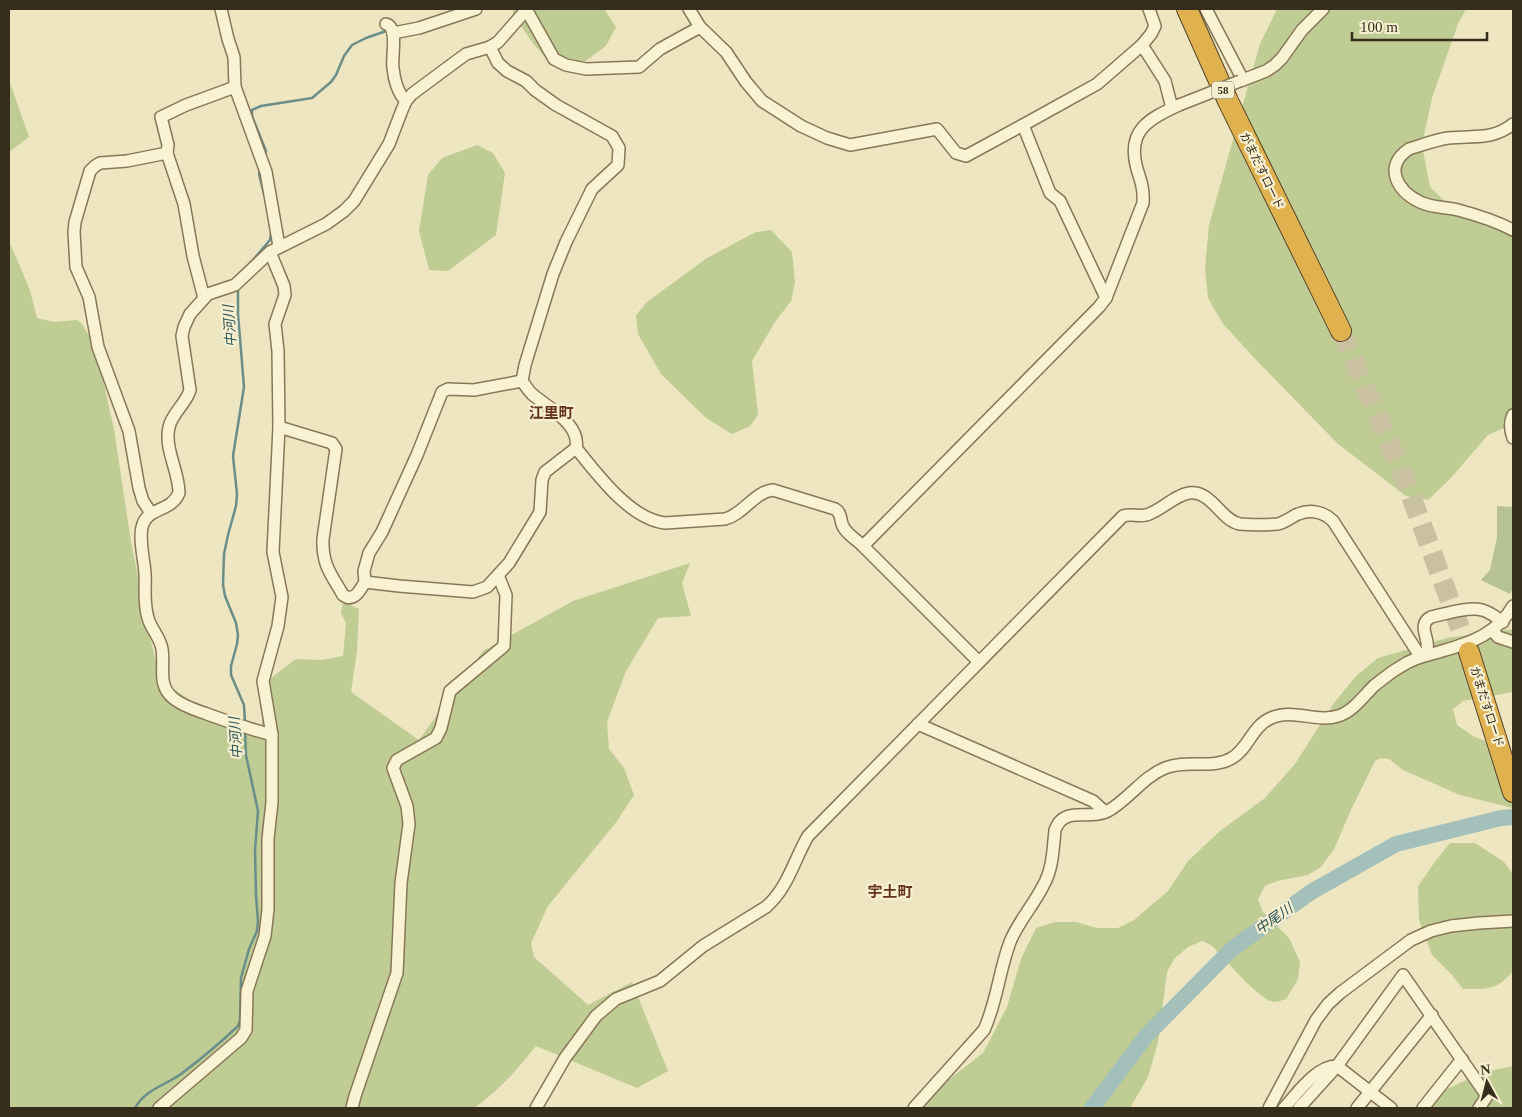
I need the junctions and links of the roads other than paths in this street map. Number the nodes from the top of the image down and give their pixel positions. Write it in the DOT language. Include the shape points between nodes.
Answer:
graph roads {
  1 [pos="222,9"];
  2 [pos="472,9"];
  3 [pos="527,9"];
  4 [pos="689,9"];
  5 [pos="1149,9"];
  6 [pos="1187,9"];
  7 [pos="1206,9"];
  8 [pos="1323,9"];
  9 [pos="700,27"];
  10 [pos="1142,45"];
  11 [pos="490,47"];
  12 [pos="1242,81"];
  13 [pos="235,87"];
  14 [pos="406,101"];
  15 [pos="1175,107"];
  16 [pos="1513,124"];
  17 [pos="1023,125"];
  18 [pos="167,152"];
  19 [pos="1513,230"];
  20 [pos="275,249"];
  21 [pos="204,298"];
  22 [pos="1106,298"];
  23 [pos="1341,331"];
  24 [pos="522,381"];
  25 [pos="1513,415"];
  26 [pos="279,427"];
  27 [pos="1513,438"];
  28 [pos="576,448"];
  29 [pos="151,513"];
  30 [pos="863,546"];
  31 [pos="498,575"];
  32 [pos="365,582"];
  33 [pos="1513,606"];
  34 [pos="1503,622"];
  35 [pos="1493,631"];
  36 [pos="1513,642"];
  37 [pos="1469,652"];
  38 [pos="1423,656"];
  39 [pos="979,662"];
  40 [pos="918,724"];
  41 [pos="272,735"];
  42 [pos="1513,792"];
  43 [pos="1105,812"];
  44 [pos="1513,921"];
  45 [pos="1432,1016"];
  46 [pos="1462,1059"];
  47 [pos="1338,1066"];
  48 [pos="1370,1092"];
  49 [pos="159,1108"];
  50 [pos="352,1108"];
  51 [pos="536,1108"];
  52 [pos="914,1108"];
  53 [pos="1269,1108"];
  54 [pos="1284,1108"];
  55 [pos="1299,1108"];
  56 [pos="1357,1108"];
  57 [pos="1391,1108"];
  58 [pos="1423,1108"];
  59 [pos="1479,1108"];
  1 -- 13 [label="street" via="234,58"];
  2 -- 14 [label="street" via="419,28 391,29 393,71 401,97"];
  3 -- 9 [label="street" via="554,59 566,66 586,69 638,66 660,49"];
  3 -- 11 [label="street"];
  4 -- 9 [label="street"];
  5 -- 10 [label="street" via="1155,26"];
  6 -- 23 [label="highway, がまだすロード / 58" via="1261,171"];
  7 -- 12 [label="street"];
  8 -- 12 [label="street" via="1275,65"];
  9 -- 17 [label="street" via="726,52 762,101 801,126 850,145 937,129 956,153 966,156"];
  10 -- 15 [label="street" via="1165,81"];
  10 -- 17 [label="street" via="1097,84"];
  11 -- 14 [label="street" via="466,54"];
  11 -- 24 [label="street" via="498,63 507,71 526,81 556,105 612,136 619,148 618,165 592,189 566,242 553,274"];
  12 -- 15 [label="street, bridge"];
  13 -- 18 [label="street" via="161,117"];
  13 -- 20 [label="street" via="263,164"];
  14 -- 20 [label="street" via="390,144 354,201 326,224"];
  15 -- 22 [label="street" via="1145,124 1136,141 1136,166 1143,187 1143,203"];
  16 -- 19 [label="street" via="1486,137 1448,138 1410,149 1404,152 1395,168 1401,189 1421,203 1457,210"];
  17 -- 22 [label="street" via="1050,193 1060,201"];
  18 -- 21 [label="street" via="184,204"];
  18 -- 29 [label="street" via="100,163 90,170 77,210 74,232 76,267 89,297 98,347 129,431 143,502"];
  20 -- 21 [label="street" via="235,285"];
  20 -- 26 [label="street" via="285,295 275,324"];
  21 -- 29 [label="street" via="184,327 182,343 190,390 172,418 168,435 179,493 167,507"];
  22 -- 30 [label="street"];
  24 -- 28 [label="street" via="575,433"];
  24 -- 32 [label="street" via="442,392 382,532 368,553"];
  25 -- 27 [label="street" via="1510,423"];
  26 -- 32 [label="street" via="335,446 323,553 326,566 346,597 356,596"];
  26 -- 41 [label="street" via="273,552 282,597 263,681"];
  28 -- 30 [label="street" via="604,483 631,507 656,522 725,520 739,514 761,494 773,490 835,509 841,515 845,530"];
  28 -- 31 [label="street" via="545,472 540,512"];
  29 -- 41 [label="street" via="143,522 141,532 144,592 148,620 162,649 166,692 180,703"];
  30 -- 39 [label="street"];
  31 -- 32 [label="street" via="487,587 473,592"];
  31 -- 50 [label="street" via="506,595 504,646 450,691 436,738 397,760 394,768 407,806 409,824 401,883 397,966"];
  33 -- 34 [label="street"];
  34 -- 35 [label="street"];
  34 -- 38 [label="street" via="1478,608 1431,617 1424,626 1428,646"];
  35 -- 36 [label="street" via="1498,637"];
  35 -- 38 [label="street" via="1442,652"];
  37 -- 42 [label="highway, がまだすロード"];
  38 -- 39 [label="street" via="1328,516 1315,511 1276,524 1239,524 1203,495 1189,493 1150,514 1130,514 1120,518"];
  38 -- 43 [label="street" via="1399,667 1339,716 1328,718 1288,713 1271,717 1258,727 1232,758 1211,764 1178,764 1163,769"];
  39 -- 40 [label="street"];
  40 -- 43 [label="street" via="1093,801"];
  40 -- 51 [label="street" via="808,836 789,877 773,901 703,946 660,981 616,1000 596,1016 565,1058"];
  41 -- 49 [label="street" via="268,909 265,936 248,991 246,1030 241,1038"];
  43 -- 52 [label="street" via="1069,816 1062,818 1057,825 1051,868 1044,886 1014,931 984,1030"];
  44 -- 53 [label="street" via="1451,926 1431,931 1411,940 1340,993 1316,1020"];
  45 -- 46 [label="street"];
  45 -- 47 [label="street" via="1403,975"];
  45 -- 48 [label="street"];
  46 -- 58 [label="street"];
  46 -- 59 [label="street" via="1487,1096"];
  47 -- 48 [label="street"];
  47 -- 54 [label="street" via="1320,1072"];
  47 -- 55 [label="street"];
  48 -- 56 [label="street"];
  48 -- 57 [label="street"];
}
